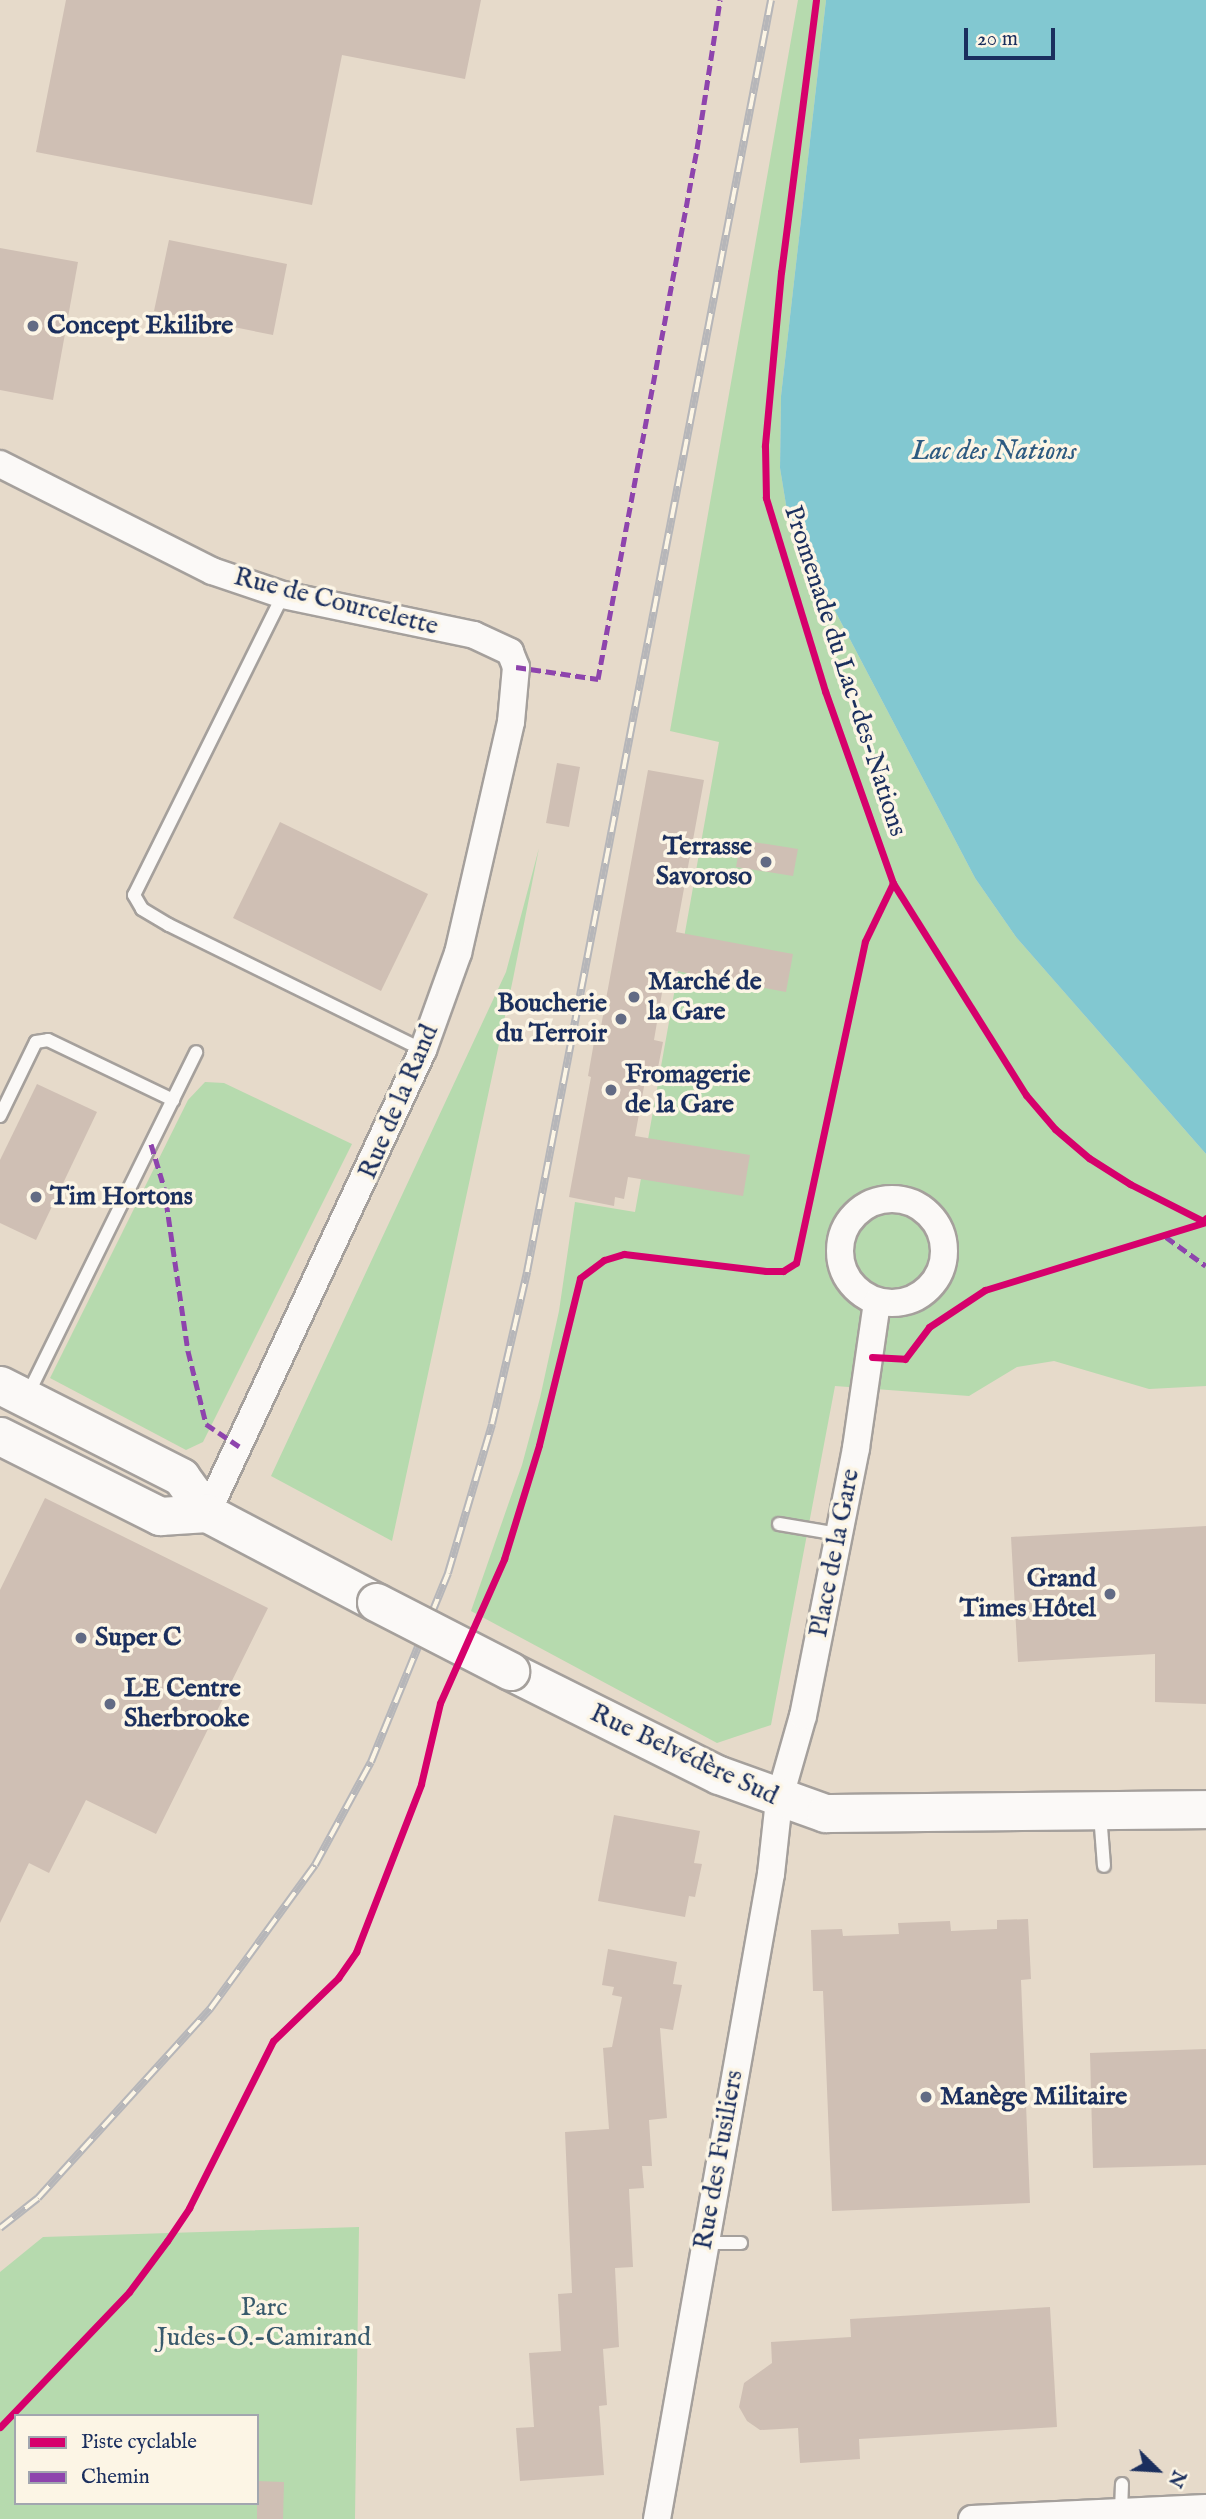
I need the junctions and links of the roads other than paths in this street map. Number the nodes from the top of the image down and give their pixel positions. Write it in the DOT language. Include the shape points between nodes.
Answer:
graph roads {
  1 [pos="0,464"];
  2 [pos="283,595"];
  3 [pos="516,667"];
  4 [pos="423,1050"];
  5 [pos="196,1052"];
  6 [pos="173,1100"];
  7 [pos="0,1116"];
  8 [pos="877,1302"];
  9 [pos="13,1391"];
  10 [pos="0,1436"];
  11 [pos="207,1513"];
  12 [pos="779,1524"];
  13 [pos="838,1534"];
  14 [pos="779,1800"];
  15 [pos="1206,1809"];
  16 [pos="1100,1814"];
  17 [pos="1104,1866"];
  18 [pos="705,2243"];
  19 [pos="741,2243"];
  20 [pos="1122,2484"];
  21 [pos="1206,2508"];
  22 [pos="1121,2512"];
  23 [pos="657,2519"];
  24 [pos="972,2519"];
  25 [pos="985,2519"];
  1 -- 2 [label="street, Rue de Courcelette" via="212,571"];
  2 -- 3 [label="street, Rue de Courcelette" via="474,635 510,652"];
  2 -- 4 [label="lane" via="134,895 142,909 169,925"];
  3 -- 4 [label="street, Rue de la Rand" via="511,722 458,953"];
  4 -- 11 [label="street, Rue de la Rand"];
  5 -- 6 [label="lane"];
  6 -- 7 [label="lane" via="48,1040 36,1042"];
  6 -- 9 [label="lane"];
  8 -- 8 [label="street" via="895,1304 926,1292 944,1263 940,1229 917,1205 901,1199 884,1199 861,1210 845,1229 839,1247 848,1281"];
  8 -- 13 [label="street, Place de la Gare" via="872,1357"];
  9 -- 11 [label="main road, Rue Belvédère Sud" via="181,1477"];
  10 -- 11 [label="main road" via="160,1516"];
  11 -- 14 [label="main road, Rue Belvédère Sud, bridge" via="638,1736"];
  12 -- 13 [label="lane"];
  13 -- 14 [label="street, Place de la Gare" via="803,1716"];
  14 -- 16 [label="main road, Rue Belvédère Sud" via="825,1813 854,1815"];
  14 -- 18 [label="street, Rue des Fusiliers" via="771,1874"];
  15 -- 16 [label="main road, Rue Belvédère Sud"];
  16 -- 17 [label="lane"];
  18 -- 19 [label="lane"];
  18 -- 23 [label="street, Rue des Fusiliers"];
  20 -- 22 [label="lane"];
  21 -- 22 [label="street"];
  22 -- 25 [label="street"];
  24 -- 25 [label="street"];
}
